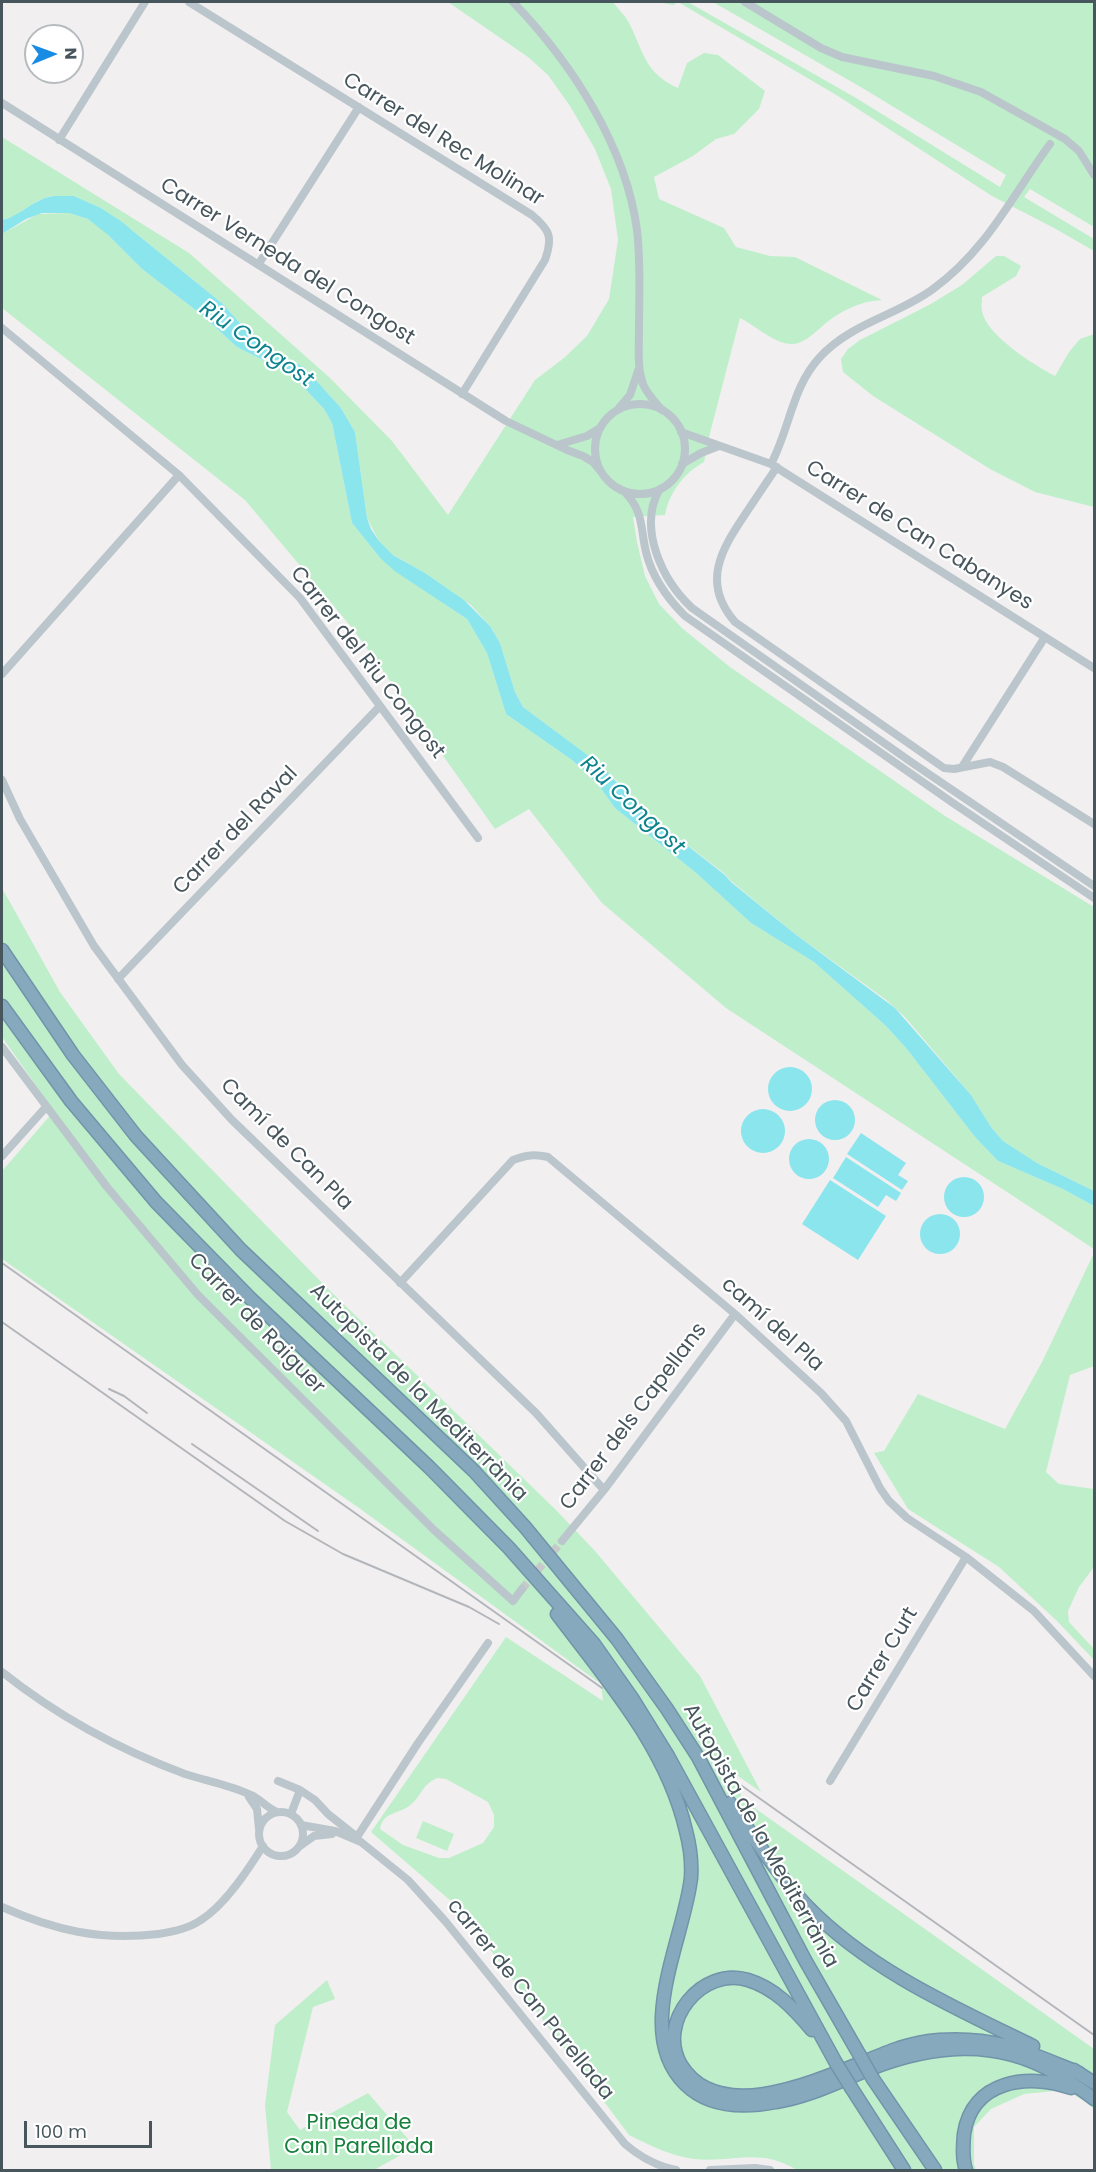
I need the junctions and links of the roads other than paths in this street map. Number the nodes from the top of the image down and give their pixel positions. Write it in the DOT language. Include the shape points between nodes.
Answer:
graph roads {
  1 [pos="145,2"];
  2 [pos="189,2"];
  3 [pos="513,2"];
  4 [pos="745,2"];
  5 [pos="2,104"];
  6 [pos="358,107"];
  7 [pos="59,140"];
  8 [pos="1050,144"];
  9 [pos="1095,175"];
  10 [pos="258,265"];
  11 [pos="2,328"];
  12 [pos="639,366"];
  13 [pos="462,394"];
  14 [pos="662,410"];
  15 [pos="615,411"];
  16 [pos="600,428"];
  17 [pos="681,432"];
  18 [pos="557,445"];
  19 [pos="719,446"];
  20 [pos="682,464"];
  21 [pos="774,465"];
  22 [pos="602,473"];
  23 [pos="179,475"];
  24 [pos="659,490"];
  25 [pos="624,491"];
  26 [pos="1045,637"];
  27 [pos="1095,668"];
  28 [pos="2,674"];
  29 [pos="380,706"];
  30 [pos="962,767"];
  31 [pos="2,780"];
  32 [pos="1095,824"];
  33 [pos="478,838"];
  34 [pos="1095,886"];
  35 [pos="1095,898"];
  36 [pos="2,950"];
  37 [pos="118,979"];
  38 [pos="2,1006"];
  39 [pos="2,1047"];
  40 [pos="46,1107"];
  41 [pos="2,1156"];
  42 [pos="400,1282"];
  43 [pos="735,1314"];
  44 [pos="604,1490"];
  45 [pos="562,1541"];
  46 [pos="509,1548"];
  47 [pos="966,1557"];
  48 [pos="522,1589"];
  49 [pos="488,1642"];
  50 [pos="2,1672"];
  51 [pos="1095,1676"];
  52 [pos="698,1757"];
  53 [pos="278,1781"];
  54 [pos="830,1781"];
  55 [pos="300,1790"];
  56 [pos="241,1791"];
  57 [pos="277,1812"];
  58 [pos="291,1814"];
  59 [pos="302,1825"];
  60 [pos="259,1832"];
  61 [pos="347,1836"];
  62 [pos="359,1839"];
  63 [pos="263,1846"];
  64 [pos="300,1846"];
  65 [pos="274,1855"];
  66 [pos="247,1870"];
  67 [pos="2,1907"];
  68 [pos="824,2043"];
  69 [pos="1079,2073"];
  70 [pos="1095,2083"];
  71 [pos="1083,2092"];
  72 [pos="1095,2100"];
  73 [pos="676,2170"];
  74 [pos="710,2170"];
  75 [pos="770,2170"];
  76 [pos="904,2170"];
  77 [pos="935,2170"];
  78 [pos="966,2170"];
  1 -- 7 [label="street"];
  2 -- 6 [label="street, Carrer del Rec Molinar"];
  3 -- 12 [label="street" via="548,39 571,74 626,176 637,230"];
  4 -- 9 [label="street" via="842,57 934,76 981,93 1065,139 1079,151"];
  5 -- 7 [label="street, Carrer Verneda del Congost"];
  6 -- 10 [label="street"];
  6 -- 13 [label="street, Carrer del Rec Molinar" via="532,215 549,234 545,260"];
  7 -- 10 [label="street, Carrer Verneda del Congost"];
  8 -- 21 [label="street" via="998,223 962,266 918,300 844,336 820,357 800,387"];
  10 -- 13 [label="street, Carrer Verneda del Congost"];
  11 -- 23 [label="street, Carrer del Riu Congost"];
  12 -- 14 [label="street" via="643,385"];
  12 -- 15 [label="street" via="630,395"];
  13 -- 18 [label="street, Carrer Verneda del Congost"];
  14 -- 15 [label="street" via="638,404"];
  14 -- 17 [label="street"];
  15 -- 16 [label="street"];
  16 -- 18 [label="street"];
  16 -- 22 [label="street" via="595,451"];
  17 -- 19 [label="street, Carrer de Can Cabanyes"];
  17 -- 20 [label="street"];
  18 -- 22 [label="street, Carrer Verneda del Congost" via="593,462"];
  19 -- 20 [label="street"];
  19 -- 21 [label="street, Carrer de Can Cabanyes"];
  20 -- 24 [label="street"];
  21 -- 26 [label="street, Carrer de Can Cabanyes"];
  21 -- 30 [label="street" via="723,550 717,575 725,609 735,622 945,768"];
  22 -- 25 [label="street"];
  23 -- 28 [label="street"];
  23 -- 29 [label="street, Carrer del Riu Congost" via="300,598"];
  24 -- 25 [label="street" via="648,494"];
  24 -- 34 [label="street" via="651,511 653,538 667,578 692,608"];
  25 -- 35 [label="street" via="637,507 652,571 685,615"];
  26 -- 27 [label="street, Carrer de Can Cabanyes"];
  26 -- 30 [label="street"];
  29 -- 33 [label="street, Carrer del Riu Congost"];
  29 -- 37 [label="street, Carrer del Raval"];
  30 -- 32 [label="street" via="990,762 1003,767"];
  31 -- 37 [label="street, Camí de Can Pla" via="20,819 94,946"];
  36 -- 52 [label="highway, Autopista de la Mediterrània" via="73,1055 136,1136 242,1250 496,1495 617,1639"];
  37 -- 42 [label="street, Camí de Can Pla" via="212,1098"];
  38 -- 46 [label="highway, Autopista de la Mediterrània" via="71,1101 156,1202"];
  39 -- 40 [label="street, Carrer de Raiguer"];
  40 -- 41 [label="street"];
  40 -- 48 [label="street, Carrer de Raiguer" via="106,1187 198,1295 434,1530 513,1601"];
  42 -- 43 [label="street, camí del Pla" via="513,1160 536,1155 548,1157"];
  42 -- 44 [label="street, Camí de Can Pla" via="536,1413"];
  43 -- 44 [label="street, Carrer dels Capellans"];
  43 -- 47 [label="street, camí del Pla" via="846,1421 889,1501 907,1518"];
  44 -- 45 [label="street, Carrer dels Capellans"];
  46 -- 68 [label="highway, Autopista de la Mediterrània" via="594,1644 632,1698 701,1814"];
  46 -- 71 [label="highway" via="625,1704 681,1811 689,1842 691,1875 666,1987 662,2032 670,2064 687,2086 720,2103 763,2104 807,2095 901,2057 931,2050 970,2048 1028,2061 1054,2072"];
  47 -- 51 [label="street, camí del Pla" via="1034,1611"];
  47 -- 54 [label="street, Carrer Curt"];
  49 -- 62 [label="street" via="418,1743"];
  50 -- 56 [label="street" via="94,1733 185,1774"];
  52 -- 69 [label="highway" via="789,1886 855,1949 906,1982"];
  52 -- 77 [label="highway, Autopista de la Mediterrània, bridge" via="873,2079"];
  53 -- 55 [label="street, carrer de Can Parellada"];
  55 -- 58 [label="street"];
  55 -- 62 [label="street, carrer de Can Parellada"];
  56 -- 57 [label="street"];
  56 -- 60 [label="street" via="258,1809"];
  57 -- 58 [label="street"];
  57 -- 60 [label="street" via="265,1819"];
  58 -- 59 [label="street"];
  59 -- 61 [label="street, carrer de Can Parellada"];
  59 -- 64 [label="street"];
  60 -- 63 [label="street"];
  61 -- 62 [label="street, carrer de Can Parellada"];
  61 -- 64 [label="street, carrer de Can Parellada" via="324,1833"];
  62 -- 73 [label="street, carrer de Can Parellada" via="408,1880 446,1922 625,2144 644,2159"];
  63 -- 65 [label="street"];
  63 -- 66 [label="street"];
  64 -- 65 [label="street" via="288,1855"];
  65 -- 66 [label="street" via="265,1856"];
  66 -- 67 [label="street" via="202,1920 172,1932 88,1935 46,1925"];
  68 -- 69 [label="highway" via="770,1990 735,1977 711,1982 691,1996 683,2007 675,2034 678,2059 692,2079 713,2090 733,2094 790,2089 916,2043 938,2040 1010,2045"];
  68 -- 76 [label="highway, Autopista de la Mediterrània, bridge"];
  69 -- 70 [label="highway"];
  71 -- 72 [label="highway"];
  71 -- 78 [label="highway" via="1041,2080 1013,2083 982,2097 966,2126"];
  74 -- 75 [label="street"];
}
